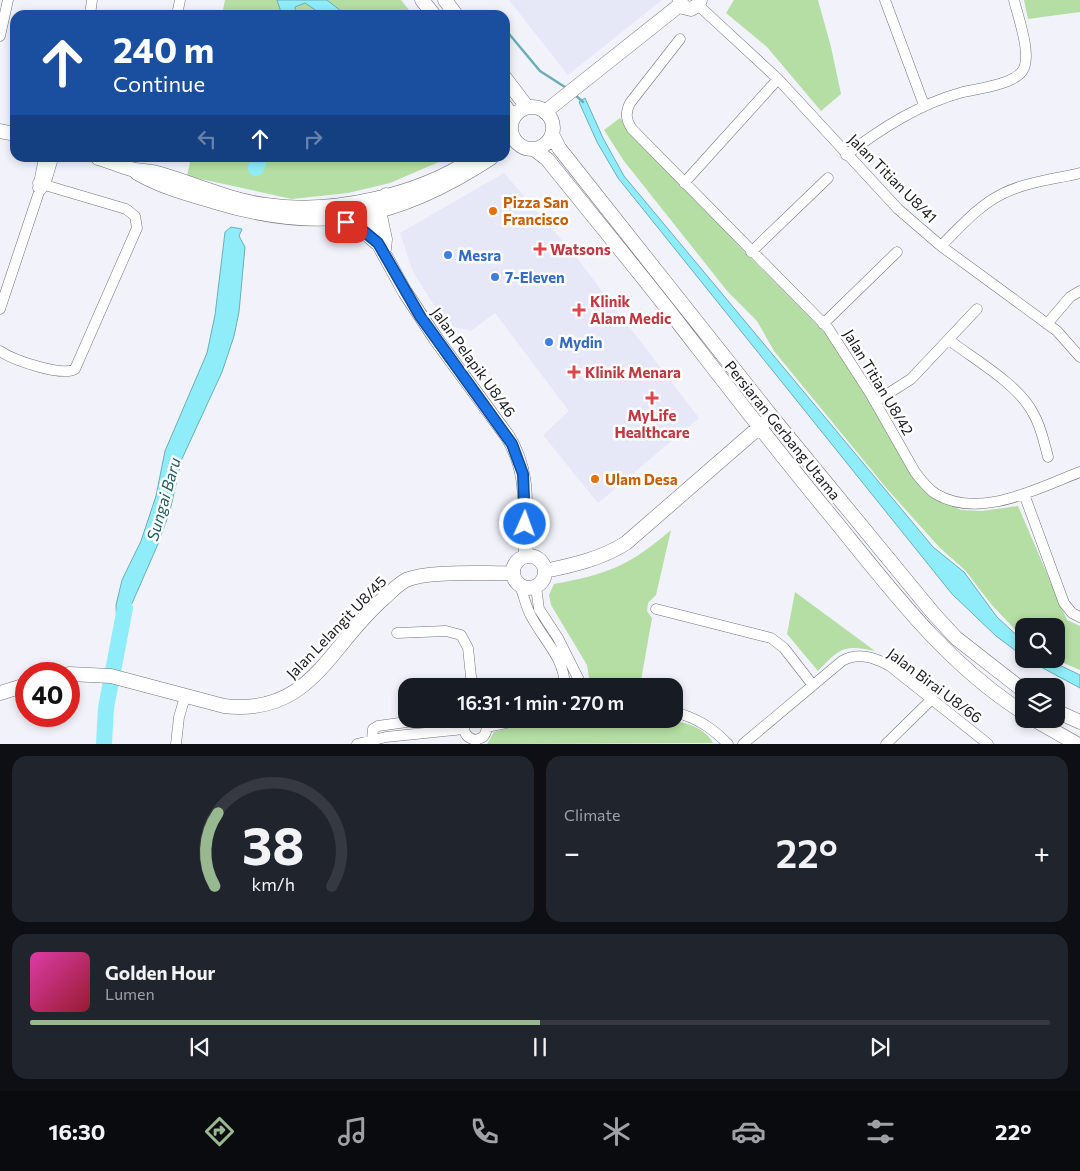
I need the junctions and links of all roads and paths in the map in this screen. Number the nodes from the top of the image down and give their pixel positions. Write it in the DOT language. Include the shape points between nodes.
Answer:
graph roads {
  1 [pos="8,0"];
  2 [pos="422,0"];
  3 [pos="885,0"];
  4 [pos="1014,0"];
  5 [pos="681,2"];
  6 [pos="699,3"];
  7 [pos="430,10"];
  8 [pos="0,36"];
  9 [pos="680,39"];
  10 [pos="778,79"];
  11 [pos="510,85"];
  12 [pos="924,105"];
  13 [pos="527,107"];
  14 [pos="545,112"];
  15 [pos="510,119"];
  16 [pos="510,128"];
  17 [pos="552,134"];
  18 [pos="528,148"];
  19 [pos="510,149"];
  20 [pos="846,155"];
  21 [pos="43,162"];
  22 [pos="51,162"];
  23 [pos="111,162"];
  24 [pos="467,162"];
  25 [pos="485,162"];
  26 [pos="1080,173"];
  27 [pos="828,178"];
  28 [pos="684,183"];
  29 [pos="40,186"];
  30 [pos="386,195"];
  31 [pos="353,202"];
  32 [pos="401,205"];
  33 [pos="373,211"];
  34 [pos="285,213"];
  35 [pos="335,219"];
  36 [pos="382,245"];
  37 [pos="942,246"];
  38 [pos="751,252"];
  39 [pos="897,252"];
  40 [pos="1080,291"];
  41 [pos="977,308"];
  42 [pos="0,309"];
  43 [pos="823,324"];
  44 [pos="1047,324"];
  45 [pos="949,340"];
  46 [pos="0,351"];
  47 [pos="1080,357"];
  48 [pos="875,402"];
  49 [pos="772,417"];
  50 [pos="758,428"];
  51 [pos="1048,457"];
  52 [pos="1080,472"];
  53 [pos="1024,494"];
  54 [pos="526,556"];
  55 [pos="545,571"];
  56 [pos="512,573"];
  57 [pos="520,586"];
  58 [pos="536,587"];
  59 [pos="656,609"];
  60 [pos="1080,617"];
  61 [pos="397,633"];
  62 [pos="80,674"];
  63 [pos="471,678"];
  64 [pos="564,678"];
  65 [pos="578,678"];
  66 [pos="812,684"];
  67 [pos="1015,684"];
  68 [pos="15,689"];
  69 [pos="0,694"];
  70 [pos="185,696"];
  71 [pos="932,699"];
  72 [pos="1015,707"];
  73 [pos="683,715"];
  74 [pos="1065,715"];
  75 [pos="1080,722"];
  76 [pos="398,723"];
  77 [pos="439,728"];
  78 [pos="467,728"];
  79 [pos="484,728"];
  80 [pos="1049,728"];
  81 [pos="372,739"];
  82 [pos="386,740"];
  83 [pos="478,742"];
  84 [pos="176,744"];
  85 [pos="357,744"];
  86 [pos="728,744"];
  87 [pos="743,744"];
  88 [pos="886,744"];
  89 [pos="988,744"];
  90 [pos="1078,744"];
  1 -- 8 [label="street"];
  2 -- 7 [label="street"];
  3 -- 12 [label="street"];
  4 -- 12 [label="street" via="1027,60 1018,76"];
  5 -- 6 [label="street" via="688,9"];
  5 -- 14 [label="street"];
  6 -- 10 [label="street, Jalan Titian U8/41"];
  9 -- 28 [label="street, Jalan Titian U8/42" via="627,109 626,116 632,129"];
  10 -- 20 [label="street, Jalan Titian U8/41"];
  10 -- 28 [label="street"];
  11 -- 13 [label="street"];
  12 -- 20 [label="street"];
  13 -- 14 [label="street" via="534,106"];
  13 -- 15 [label="street"];
  14 -- 17 [label="street" via="552,122"];
  16 -- 18 [label="street" via="512,137"];
  17 -- 18 [label="street" via="546,144"];
  17 -- 49 [label="street, Persiaran Gerbang Utama" via="559,148"];
  18 -- 19 [label="street"];
  18 -- 50 [label="street, Persiaran Gerbang Utama" via="547,159"];
  20 -- 37 [label="street, Jalan Titian U8/41" via="898,209"];
  21 -- 29 [label="street"];
  22 -- 29 [label="street"];
  23 -- 34 [label="street" via="130,168 154,183"];
  24 -- 30 [label="street" via="434,180"];
  25 -- 32 [label="street" via="456,180"];
  26 -- 37 [label="street" via="997,197 969,218"];
  27 -- 38 [label="street"];
  28 -- 38 [label="street, Jalan Titian U8/42"];
  29 -- 42 [label="street"];
  29 -- 46 [label="street" via="130,211 137,220 137,228 75,370 56,371"];
  30 -- 31 [label="street"];
  30 -- 33 [label="street"];
  31 -- 33 [label="street"];
  31 -- 34 [label="street"];
  32 -- 33 [label="street"];
  32 -- 36 [label="street" via="390,219"];
  33 -- 35 [label="street"];
  33 -- 36 [label="street, Jalan Pelapik U8/46"];
  34 -- 35 [label="street"];
  35 -- 36 [label="street" via="361,229"];
  36 -- 54 [label="street, Jalan Pelapik U8/46" via="420,316 515,449 525,490"];
  37 -- 44 [label="street, Jalan Titian U8/41"];
  38 -- 43 [label="street, Jalan Titian U8/42"];
  39 -- 43 [label="street"];
  40 -- 44 [label="street" via="1070,297"];
  41 -- 45 [label="street"];
  43 -- 48 [label="street, Jalan Titian U8/42" via="837,340"];
  44 -- 47 [label="street, Jalan Titian U8/41"];
  45 -- 48 [label="street" via="906,383"];
  45 -- 51 [label="street" via="1011,386 1028,403 1038,422"];
  48 -- 53 [label="street, Jalan Titian U8/42" via="915,472 936,494 969,505"];
  49 -- 50 [label="street"];
  49 -- 67 [label="street, Persiaran Gerbang Utama" via="932,613 956,638"];
  50 -- 55 [label="street" via="619,547 594,559"];
  50 -- 72 [label="street, Persiaran Gerbang Utama" via="914,617 951,655"];
  52 -- 53 [label="street, Jalan Titian U8/42"];
  53 -- 60 [label="street" via="1064,603"];
  54 -- 55 [label="street" via="539,559"];
  54 -- 56 [label="street" via="514,564"];
  55 -- 58 [label="street" via="543,580"];
  56 -- 57 [label="street"];
  56 -- 70 [label="street, Jalan Lelangit U8/45" via="421,576 404,582 373,608 310,680 298,691 276,702 238,708"];
  57 -- 58 [label="street"];
  57 -- 64 [label="street" via="531,616 560,660"];
  58 -- 65 [label="street" via="539,610 558,638"];
  59 -- 66 [label="street" via="771,638 784,648"];
  61 -- 63 [label="street" via="446,632 461,636 468,648"];
  62 -- 70 [label="street, Jalan Lelangit U8/45" via="111,676"];
  66 -- 71 [label="street, Jalan Birai U8/66" via="842,661 860,656 890,666"];
  66 -- 87 [label="street, Jalan Birai U8/66"];
  68 -- 69 [label="street"];
  70 -- 84 [label="street"];
  71 -- 88 [label="street"];
  71 -- 89 [label="street, Jalan Birai U8/66"];
  73 -- 86 [label="street" via="713,729"];
  74 -- 75 [label="street"];
  76 -- 81 [label="street" via="373,729"];
  77 -- 82 [label="street"];
  78 -- 83 [label="street" via="468,737"];
  79 -- 83 [label="street" via="485,735"];
  80 -- 90 [label="street"];
  81 -- 82 [label="street"];
  81 -- 85 [label="street"];
}
